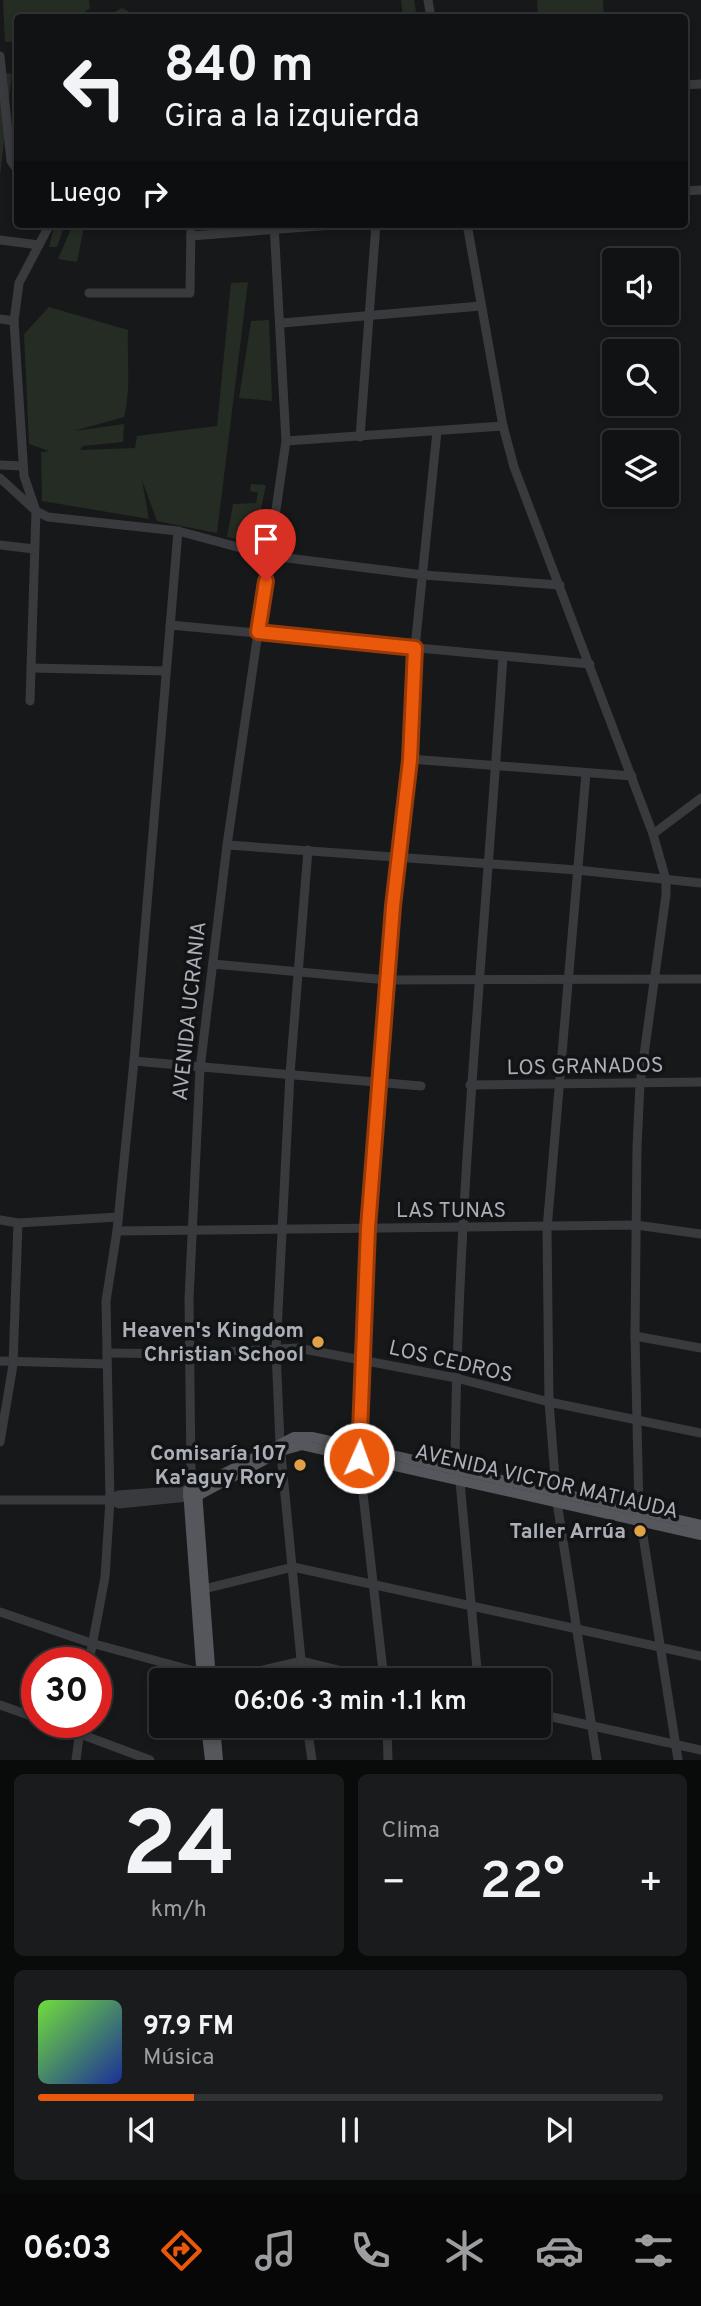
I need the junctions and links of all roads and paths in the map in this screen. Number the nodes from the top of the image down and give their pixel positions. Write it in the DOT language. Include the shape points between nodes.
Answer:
graph roads {
  1 [pos="0,56"];
  2 [pos="14,165"];
  3 [pos="48,228"];
  4 [pos="191,228"];
  5 [pos="257,228"];
  6 [pos="274,228"];
  7 [pos="376,228"];
  8 [pos="468,228"];
  9 [pos="191,236"];
  10 [pos="0,240"];
  11 [pos="39,245"];
  12 [pos="89,293"];
  13 [pos="481,306"];
  14 [pos="369,316"];
  15 [pos="0,319"];
  16 [pos="14,321"];
  17 [pos="282,323"];
  18 [pos="503,426"];
  19 [pos="437,431"];
  20 [pos="360,437"];
  21 [pos="286,441"];
  22 [pos="0,465"];
  23 [pos="23,466"];
  24 [pos="0,478"];
  25 [pos="36,511"];
  26 [pos="178,531"];
  27 [pos="0,545"];
  28 [pos="34,548"];
  29 [pos="271,556"];
  30 [pos="423,575"];
  31 [pos="560,585"];
  32 [pos="170,625"];
  33 [pos="258,632"];
  34 [pos="415,648"];
  35 [pos="503,656"];
  36 [pos="590,664"];
  37 [pos="31,668"];
  38 [pos="166,671"];
  39 [pos="30,701"];
  40 [pos="410,760"];
  41 [pos="496,766"];
  42 [pos="586,773"];
  43 [pos="632,776"];
  44 [pos="701,798"];
  45 [pos="653,834"];
  46 [pos="228,845"];
  47 [pos="308,850"];
  48 [pos="397,857"];
  49 [pos="488,864"];
  50 [pos="577,870"];
  51 [pos="666,880"];
  52 [pos="701,883"];
  53 [pos="213,964"];
  54 [pos="298,972"];
  55 [pos="701,979"];
  56 [pos="387,980"];
  57 [pos="479,980"];
  58 [pos="655,980"];
  59 [pos="569,981"];
  60 [pos="134,1061"];
  61 [pos="200,1069"];
  62 [pos="290,1074"];
  63 [pos="701,1082"];
  64 [pos="379,1083"];
  65 [pos="562,1084"];
  66 [pos="640,1084"];
  67 [pos="470,1085"];
  68 [pos="421,1086"];
  69 [pos="118,1217"];
  70 [pos="0,1220"];
  71 [pos="18,1223"];
  72 [pos="636,1225"];
  73 [pos="547,1226"];
  74 [pos="368,1228"];
  75 [pos="282,1229"];
  76 [pos="461,1230"];
  77 [pos="117,1231"];
  78 [pos="192,1231"];
  79 [pos="701,1234"];
  80 [pos="635,1336"];
  81 [pos="701,1348"];
  82 [pos="276,1351"];
  83 [pos="107,1353"];
  84 [pos="189,1354"];
  85 [pos="363,1359"];
  86 [pos="0,1361"];
  87 [pos="13,1361"];
  88 [pos="107,1364"];
  89 [pos="456,1378"];
  90 [pos="549,1402"];
  91 [pos="638,1420"];
  92 [pos="701,1433"];
  93 [pos="0,1442"];
  94 [pos="280,1447"];
  95 [pos="359,1453"];
  96 [pos="455,1470"];
  97 [pos="460,1481"];
  98 [pos="192,1493"];
  99 [pos="557,1498"];
  100 [pos="0,1500"];
  101 [pos="110,1500"];
  102 [pos="639,1510"];
  103 [pos="643,1522"];
  104 [pos="701,1525"];
  105 [pos="701,1535"];
  106 [pos="293,1567"];
  107 [pos="373,1584"];
  108 [pos="200,1590"];
  109 [pos="471,1606"];
  110 [pos="0,1612"];
  111 [pos="577,1629"];
  112 [pos="92,1643"];
  113 [pos="91,1647"];
  114 [pos="661,1647"];
  115 [pos="701,1656"];
  116 [pos="302,1661"];
  117 [pos="173,1668"];
  118 [pos="205,1668"];
  119 [pos="272,1668"];
  120 [pos="302,1668"];
  121 [pos="330,1668"];
  122 [pos="383,1668"];
  123 [pos="477,1668"];
  124 [pos="0,1705"];
  125 [pos="21,1712"];
  126 [pos="551,1716"];
  127 [pos="593,1725"];
  128 [pos="79,1738"];
  129 [pos="90,1738"];
  130 [pos="207,1738"];
  131 [pos="216,1738"];
  132 [pos="309,1738"];
  133 [pos="387,1738"];
  134 [pos="676,1745"];
  135 [pos="701,1750"];
  136 [pos="76,1760"];
  137 [pos="150,1760"];
  138 [pos="210,1760"];
  139 [pos="218,1760"];
  140 [pos="312,1760"];
  141 [pos="388,1760"];
  142 [pos="597,1760"];
  143 [pos="678,1760"];
  1 -- 2 [label="street"];
  3 -- 11 [label="street"];
  4 -- 9 [label="street"];
  5 -- 9 [label="street"];
  6 -- 17 [label="street, AVENIDA UCRANIA"];
  7 -- 14 [label="street"];
  8 -- 13 [label="street"];
  9 -- 12 [label="street" via="190,293"];
  10 -- 11 [label="street"];
  11 -- 16 [label="street" via="19,283"];
  13 -- 14 [label="street"];
  13 -- 18 [label="street"];
  14 -- 17 [label="street"];
  14 -- 20 [label="street"];
  15 -- 16 [label="street"];
  16 -- 23 [label="street"];
  17 -- 21 [label="street, AVENIDA UCRANIA"];
  18 -- 19 [label="street"];
  18 -- 31 [label="street"];
  19 -- 20 [label="street"];
  19 -- 30 [label="street"];
  20 -- 21 [label="street"];
  21 -- 29 [label="street, AVENIDA UCRANIA"];
  22 -- 23 [label="street"];
  23 -- 25 [label="street"];
  24 -- 25 [label="street"];
  25 -- 26 [label="street" via="48,517"];
  25 -- 28 [label="street"];
  26 -- 29 [label="street"];
  26 -- 32 [label="street"];
  27 -- 28 [label="street"];
  28 -- 37 [label="street"];
  29 -- 30 [label="street"];
  29 -- 33 [label="street, AVENIDA UCRANIA"];
  30 -- 31 [label="street"];
  30 -- 34 [label="street"];
  31 -- 36 [label="street"];
  32 -- 33 [label="street"];
  32 -- 38 [label="street"];
  33 -- 34 [label="street"];
  33 -- 46 [label="street, AVENIDA UCRANIA"];
  34 -- 35 [label="street"];
  34 -- 40 [label="street"];
  35 -- 36 [label="street"];
  35 -- 41 [label="street"];
  36 -- 43 [label="street"];
  37 -- 38 [label="street"];
  37 -- 39 [label="street"];
  38 -- 60 [label="street"];
  40 -- 41 [label="street"];
  40 -- 48 [label="street"];
  41 -- 42 [label="street"];
  41 -- 49 [label="street"];
  42 -- 43 [label="street"];
  42 -- 50 [label="street"];
  43 -- 45 [label="street"];
  44 -- 45 [label="street"];
  45 -- 51 [label="street"];
  46 -- 47 [label="street"];
  46 -- 53 [label="street, AVENIDA UCRANIA"];
  47 -- 48 [label="street"];
  47 -- 54 [label="street"];
  48 -- 49 [label="street"];
  48 -- 56 [label="street"];
  49 -- 50 [label="street"];
  49 -- 57 [label="street"];
  50 -- 51 [label="street"];
  50 -- 59 [label="street"];
  51 -- 52 [label="street"];
  51 -- 58 [label="street"];
  53 -- 54 [label="street"];
  53 -- 61 [label="street, AVENIDA UCRANIA"];
  54 -- 56 [label="street"];
  54 -- 62 [label="street"];
  55 -- 58 [label="street"];
  56 -- 57 [label="street"];
  56 -- 64 [label="street"];
  57 -- 59 [label="street"];
  57 -- 67 [label="street"];
  58 -- 59 [label="street"];
  58 -- 66 [label="street"];
  59 -- 65 [label="street"];
  60 -- 61 [label="street"];
  60 -- 69 [label="street"];
  61 -- 62 [label="street"];
  61 -- 78 [label="street, AVENIDA UCRANIA"];
  62 -- 64 [label="street"];
  62 -- 75 [label="street"];
  63 -- 66 [label="street, LOS GRANADOS"];
  64 -- 68 [label="street"];
  64 -- 74 [label="street"];
  65 -- 66 [label="street, LOS GRANADOS"];
  65 -- 67 [label="street, LOS GRANADOS"];
  65 -- 73 [label="street"];
  66 -- 72 [label="street"];
  67 -- 76 [label="street"];
  69 -- 71 [label="street"];
  69 -- 77 [label="street"];
  70 -- 71 [label="street"];
  71 -- 87 [label="street"];
  72 -- 73 [label="street, LAS TUNAS"];
  72 -- 79 [label="street, LAS TUNAS"];
  72 -- 80 [label="street"];
  73 -- 76 [label="street, LAS TUNAS"];
  73 -- 90 [label="street"];
  74 -- 75 [label="street, LAS TUNAS"];
  74 -- 76 [label="street, LAS TUNAS"];
  74 -- 85 [label="street"];
  75 -- 78 [label="street, LAS TUNAS"];
  75 -- 82 [label="street"];
  76 -- 89 [label="street"];
  77 -- 78 [label="street, LAS TUNAS"];
  77 -- 83 [label="street" via="106,1301"];
  78 -- 84 [label="street, AVENIDA UCRANIA"];
  80 -- 81 [label="street"];
  80 -- 91 [label="street"];
  82 -- 84 [label="street, LOS CEDROS"];
  82 -- 85 [label="street, LOS CEDROS" via="298,1348"];
  82 -- 94 [label="street"];
  83 -- 84 [label="street, LOS CEDROS"];
  83 -- 88 [label="street"];
  84 -- 98 [label="street, AVENIDA UCRANIA"];
  85 -- 89 [label="street, LOS CEDROS"];
  85 -- 95 [label="street"];
  86 -- 87 [label="street"];
  87 -- 88 [label="street"];
  87 -- 93 [label="street"];
  88 -- 101 [label="street"];
  89 -- 90 [label="street, LOS CEDROS"];
  89 -- 96 [label="street"];
  90 -- 91 [label="street, LOS CEDROS"];
  90 -- 99 [label="street"];
  91 -- 92 [label="street, LOS CEDROS"];
  91 -- 102 [label="street"];
  94 -- 95 [label="main road, AVENIDA VICTOR MATIAUDA" via="302,1445"];
  94 -- 98 [label="main road, AVENIDA VICTOR MATIAUDA"];
  94 -- 106 [label="street"];
  95 -- 96 [label="main road, AVENIDA VICTOR MATIAUDA"];
  95 -- 97 [label="main road, AVENIDA VICTOR MATIAUDA"];
  95 -- 107 [label="street"];
  96 -- 97 [label="street"];
  96 -- 99 [label="main road, AVENIDA VICTOR MATIAUDA"];
  97 -- 99 [label="main road, AVENIDA VICTOR MATIAUDA"];
  97 -- 109 [label="street"];
  98 -- 101 [label="street" via="119,1504"];
  98 -- 108 [label="main road, AVENIDA UCRANIA"];
  99 -- 102 [label="main road, AVENIDA VICTOR MATIAUDA"];
  99 -- 103 [label="main road, AVENIDA VICTOR MATIAUDA"];
  99 -- 111 [label="street"];
  100 -- 101 [label="street"];
  101 -- 112 [label="street" via="105,1577"];
  102 -- 103 [label="street"];
  102 -- 104 [label="main road, AVENIDA VICTOR MATIAUDA"];
  103 -- 105 [label="main road, AVENIDA VICTOR MATIAUDA"];
  103 -- 114 [label="street"];
  106 -- 107 [label="street"];
  106 -- 108 [label="street"];
  106 -- 116 [label="street"];
  107 -- 109 [label="street"];
  107 -- 122 [label="street"];
  108 -- 118 [label="main road, AVENIDA UCRANIA"];
  109 -- 111 [label="street"];
  109 -- 123 [label="street"];
  110 -- 112 [label="street"];
  111 -- 114 [label="street"];
  111 -- 127 [label="street"];
  112 -- 113 [label="street"];
  112 -- 117 [label="street"];
  114 -- 115 [label="street"];
  114 -- 134 [label="street"];
  116 -- 119 [label="street"];
  116 -- 120 [label="street"];
  116 -- 121 [label="street"];
  124 -- 125 [label="street"];
  126 -- 127 [label="street"];
  127 -- 134 [label="street"];
  127 -- 142 [label="street"];
  128 -- 136 [label="street"];
  129 -- 137 [label="street"];
  130 -- 138 [label="main road"];
  131 -- 139 [label="main road"];
  132 -- 140 [label="street"];
  133 -- 141 [label="street"];
  134 -- 135 [label="street"];
  134 -- 143 [label="street"];
}
